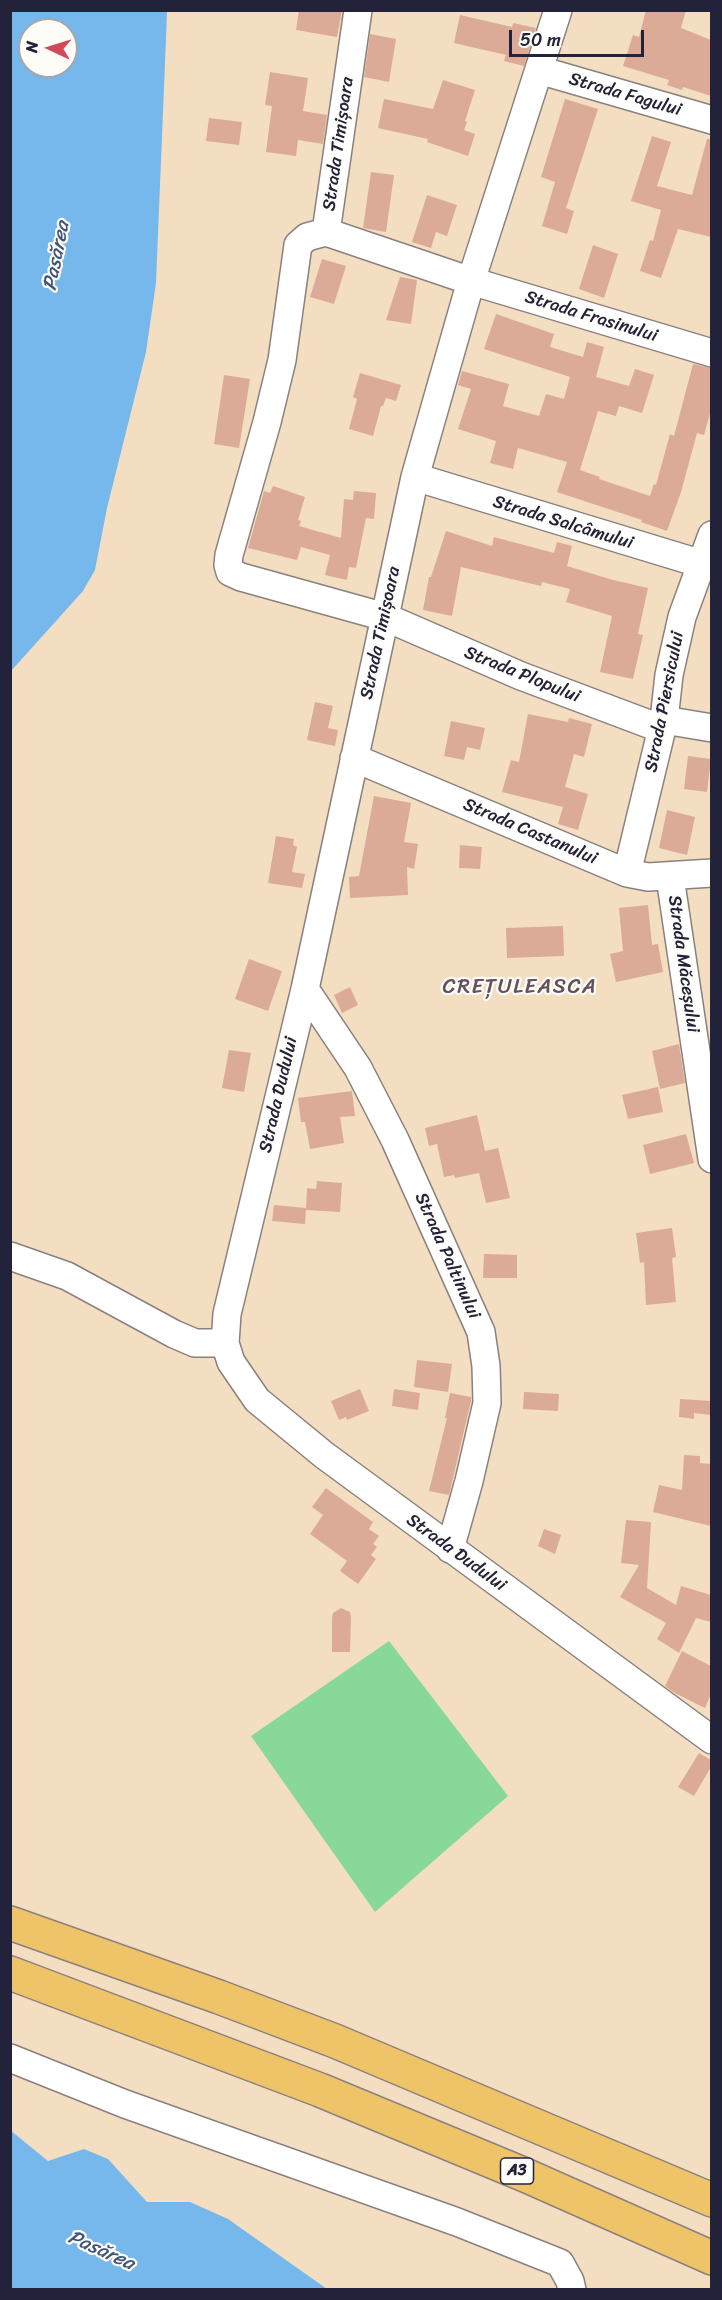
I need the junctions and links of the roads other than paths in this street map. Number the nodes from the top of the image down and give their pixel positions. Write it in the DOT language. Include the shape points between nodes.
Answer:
graph roads {
  1 [pos="358,10"];
  2 [pos="558,10"];
  3 [pos="539,70"];
  4 [pos="711,120"];
  5 [pos="326,232"];
  6 [pos="471,281"];
  7 [pos="711,353"];
  8 [pos="415,477"];
  9 [pos="711,535"];
  10 [pos="706,566"];
  11 [pos="385,617"];
  12 [pos="663,724"];
  13 [pos="711,728"];
  14 [pos="354,758"];
  15 [pos="627,873"];
  16 [pos="711,873"];
  17 [pos="670,877"];
  18 [pos="305,988"];
  19 [pos="711,1159"];
  20 [pos="10,1256"];
  21 [pos="225,1343"];
  22 [pos="450,1549"];
  23 [pos="711,1740"];
  24 [pos="24,1928"];
  25 [pos="18,1976"];
  26 [pos="10,2058"];
  27 [pos="711,2200"];
  28 [pos="711,2258"];
  29 [pos="572,2289"];
  1 -- 5 [label="street, Strada Timișoara"];
  2 -- 3 [label="street, Strada Timișoara"];
  3 -- 4 [label="street, Strada Fagului"];
  3 -- 6 [label="street, Strada Timișoara"];
  5 -- 6 [label="street, Strada Timișoara"];
  5 -- 11 [label="street, Strada Plopului" via="307,237 298,245 282,360 228,565 230,572 241,577"];
  6 -- 7 [label="street, Strada Frasinului"];
  6 -- 8 [label="street, Strada Timișoara"];
  8 -- 10 [label="street, Strada Salcâmului"];
  8 -- 11 [label="street, Strada Timișoara"];
  9 -- 10 [label="street, Strada Piersicului"];
  10 -- 12 [label="street, Strada Piersicului" via="682,616"];
  11 -- 12 [label="street, Strada Plopului" via="521,676"];
  11 -- 14 [label="street, Strada Timișoara"];
  12 -- 13 [label="street, Strada Plopului"];
  12 -- 15 [label="street, Strada Piersicului"];
  14 -- 15 [label="street, Strada Castanului"];
  14 -- 18 [label="street, Strada Timișoara"];
  15 -- 17 [label="street, Strada Castanului"];
  16 -- 17 [label="street, Strada Castanului"];
  17 -- 19 [label="street, Strada Măceșului"];
  18 -- 21 [label="street, Strada Dudului" via="227,1314"];
  18 -- 22 [label="street, Strada Paltinului" via="358,1068 396,1140 481,1332 487,1403"];
  20 -- 21 [label="street" via="67,1276 195,1343"];
  21 -- 22 [label="street, Strada Dudului" via="231,1362 257,1400"];
  22 -- 23 [label="street, Strada Dudului"];
  24 -- 27 [label="highway" via="334,2041"];
  25 -- 28 [label="highway, A3" via="320,2090"];
  26 -- 29 [label="street" via="125,2104 458,2222 560,2264"];
}
